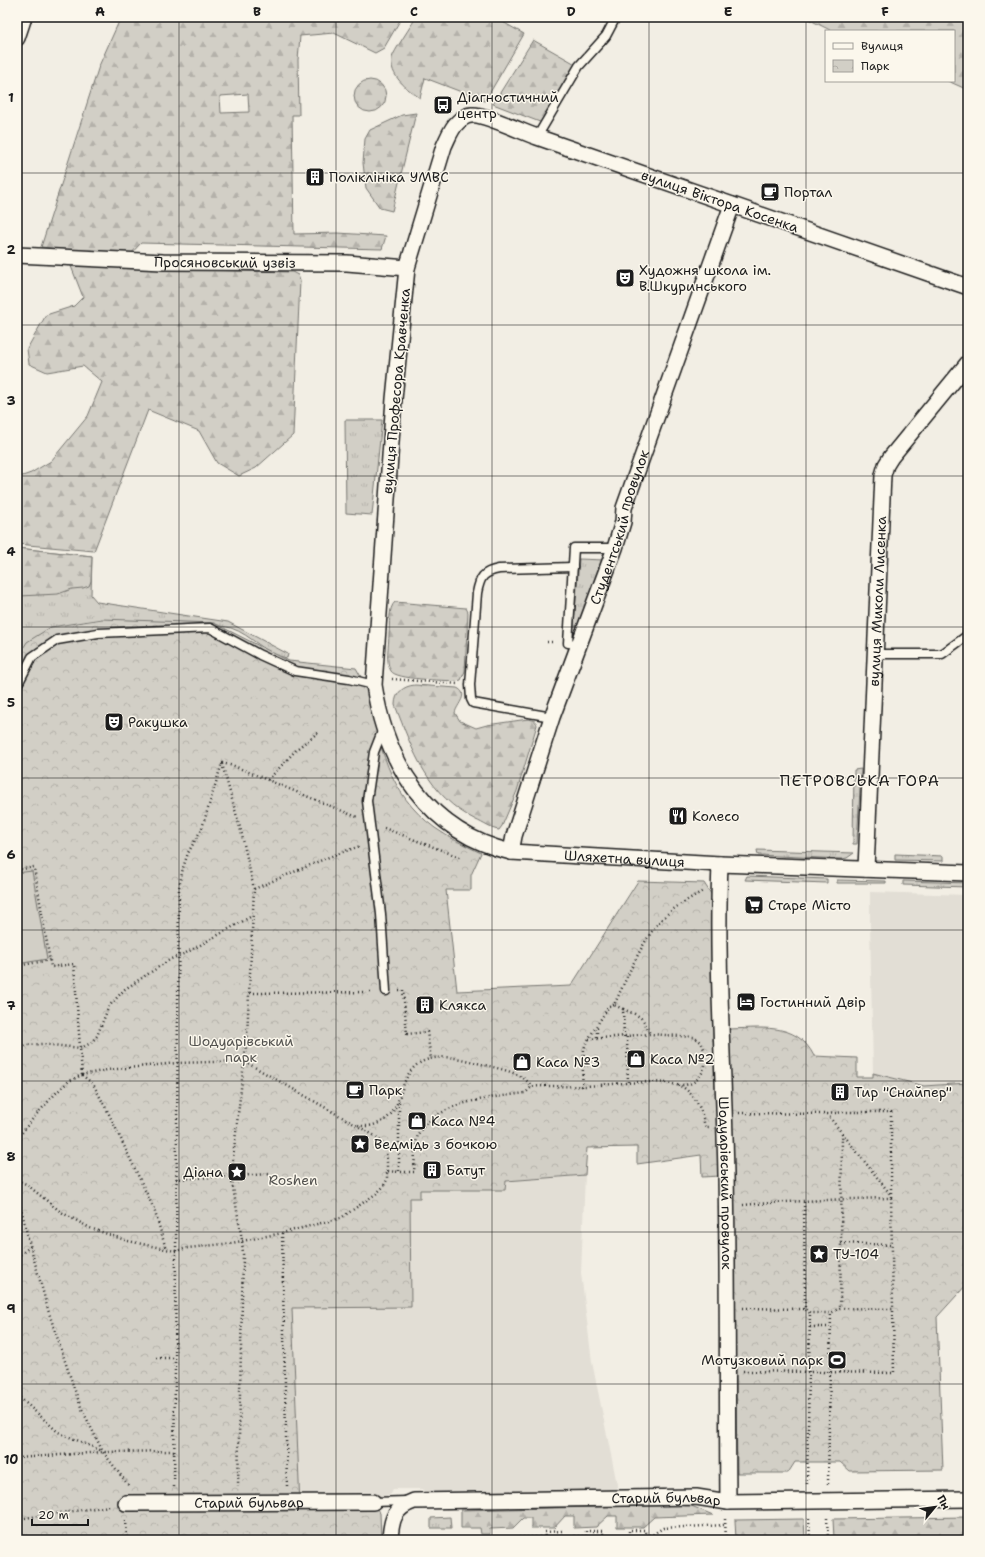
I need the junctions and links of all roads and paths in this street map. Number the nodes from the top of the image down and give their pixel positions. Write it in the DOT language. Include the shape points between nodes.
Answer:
graph roads {
  1 [pos="24,17"];
  2 [pos="616,17"];
  3 [pos="17,38"];
  4 [pos="472,114"];
  5 [pos="537,137"];
  6 [pos="732,205"];
  7 [pos="17,255"];
  8 [pos="407,268"];
  9 [pos="968,287"];
  10 [pos="968,363"];
  11 [pos="615,548"];
  12 [pos="573,567"];
  13 [pos="968,635"];
  14 [pos="579,644"];
  15 [pos="875,654"];
  16 [pos="19,682"];
  17 [pos="379,682"];
  18 [pos="470,685"];
  19 [pos="552,717"];
  20 [pos="383,728"];
  21 [pos="320,731"];
  22 [pos="222,763"];
  23 [pos="268,780"];
  24 [pos="370,823"];
  25 [pos="373,844"];
  26 [pos="511,852"];
  27 [pos="462,858"];
  28 [pos="720,864"];
  29 [pos="866,869"];
  30 [pos="17,870"];
  31 [pos="968,873"];
  32 [pos="719,882"];
  33 [pos="254,888"];
  34 [pos="253,916"];
  35 [pos="178,957"];
  36 [pos="50,960"];
  37 [pos="17,966"];
  38 [pos="403,990"];
  39 [pos="386,991"];
  40 [pos="250,992"];
  41 [pos="614,1005"];
  42 [pos="623,1009"];
  43 [pos="597,1027"];
  44 [pos="650,1034"];
  45 [pos="625,1037"];
  46 [pos="597,1038"];
  47 [pos="589,1039"];
  48 [pos="17,1048"];
  49 [pos="81,1048"];
  50 [pos="704,1053"];
  51 [pos="431,1059"];
  52 [pos="705,1061"];
  53 [pos="244,1062"];
  54 [pos="177,1063"];
  55 [pos="705,1065"];
  56 [pos="82,1075"];
  57 [pos="706,1076"];
  58 [pos="628,1084"];
  59 [pos="676,1085"];
  60 [pos="582,1086"];
  61 [pos="532,1088"];
  62 [pos="398,1102"];
  63 [pos="724,1113"];
  64 [pos="827,1114"];
  65 [pos="708,1120"];
  66 [pos="354,1124"];
  67 [pos="842,1133"];
  68 [pos="17,1139"];
  69 [pos="233,1162"];
  70 [pos="387,1171"];
  71 [pos="399,1172"];
  72 [pos="271,1174"];
  73 [pos="231,1176"];
  74 [pos="245,1176"];
  75 [pos="176,1179"];
  76 [pos="17,1180"];
  77 [pos="17,1191"];
  78 [pos="891,1197"];
  79 [pos="841,1199"];
  80 [pos="804,1201"];
  81 [pos="726,1206"];
  82 [pos="282,1233"];
  83 [pos="242,1240"];
  84 [pos="841,1243"];
  85 [pos="891,1245"];
  86 [pos="31,1246"];
  87 [pos="166,1249"];
  88 [pos="175,1251"];
  89 [pos="17,1257"];
  90 [pos="728,1308"];
  91 [pos="840,1308"];
  92 [pos="805,1309"];
  93 [pos="893,1309"];
  94 [pos="810,1313"];
  95 [pos="831,1313"];
  96 [pos="810,1327"];
  97 [pos="830,1327"];
  98 [pos="156,1358"];
  99 [pos="174,1358"];
  100 [pos="728,1371"];
  101 [pos="810,1372"];
  102 [pos="830,1372"];
  103 [pos="17,1395"];
  104 [pos="174,1451"];
  105 [pos="103,1452"];
  106 [pos="17,1458"];
  107 [pos="287,1481"];
  108 [pos="807,1484"];
  109 [pos="828,1484"];
  110 [pos="968,1499"];
  111 [pos="414,1501"];
  112 [pos="373,1502"];
  113 [pos="237,1503"];
  114 [pos="126,1504"];
  115 [pos="143,1504"];
  116 [pos="174,1504"];
  117 [pos="727,1509"];
  118 [pos="809,1515"];
  119 [pos="827,1515"];
  120 [pos="17,1519"];
  121 [pos="725,1525"];
  122 [pos="646,1535"];
  123 [pos="603,1536"];
  124 [pos="629,1536"];
  125 [pos="545,1538"];
  126 [pos="562,1538"];
  127 [pos="586,1538"];
  128 [pos="127,1540"];
  129 [pos="390,1540"];
  130 [pos="501,1540"];
  131 [pos="603,1540"];
  132 [pos="629,1540"];
  133 [pos="646,1540"];
  134 [pos="726,1540"];
  135 [pos="810,1540"];
  136 [pos="828,1540"];
  1 -- 3 [label="street"];
  2 -- 5 [label="lane" via="606,36 579,66"];
  4 -- 5 [label="street, вулиця Віктора Косенка"];
  4 -- 8 [label="street, вулиця Професора Кравченка" via="458,122 444,146"];
  5 -- 6 [label="street, вулиця Віктора Косенка"];
  6 -- 9 [label="street, вулиця Віктора Косенка"];
  6 -- 11 [label="street, Студентський провулок" via="624,508 623,522"];
  7 -- 8 [label="street, Просяновський узвіз" via="163,262 347,263"];
  8 -- 17 [label="street, вулиця Професора Кравченка" via="394,399"];
  10 -- 15 [label="street, вулиця Миколи Лисенка" via="886,465 883,475"];
  11 -- 12 [label="lane" via="574,548"];
  11 -- 14 [label="street, Студентський провулок"];
  12 -- 14 [label="lane" via="568,643"];
  12 -- 18 [label="lane" via="499,569 484,575 479,582 477,593"];
  13 -- 15 [label="lane" via="942,654"];
  14 -- 19 [label="street, Студентський провулок"];
  15 -- 29 [label="street, вулиця Миколи Лисенка"];
  16 -- 17 [label="lane" via="32,657 57,640 98,632 210,628 295,671"];
  17 -- 18 [label="path"];
  17 -- 20 [label="street, Шляхетна вулиця" via="378,712"];
  18 -- 19 [label="lane" via="473,703"];
  19 -- 26 [label="street, Студентський провулок"];
  20 -- 24 [label="lane" via="374,752 368,794"];
  20 -- 26 [label="street, Шляхетна вулиця" via="407,779 439,817 478,842"];
  21 -- 23 [label="path" via="298,748"];
  22 -- 23 [label="path"];
  22 -- 33 [label="path"];
  22 -- 35 [label="path" via="202,828 188,853 180,878"];
  23 -- 24 [label="path"];
  24 -- 25 [label="lane"];
  24 -- 27 [label="path"];
  25 -- 33 [label="path" via="329,857"];
  25 -- 39 [label="lane"];
  26 -- 28 [label="street, Шляхетна вулиця"];
  28 -- 29 [label="street, Шляхетна вулиця"];
  28 -- 32 [label="street, Шодуарівський провулок"];
  29 -- 31 [label="street, Шляхетна вулиця"];
  30 -- 36 [label="path" via="34,867"];
  32 -- 41 [label="path" via="677,907 658,923 632,967"];
  32 -- 63 [label="street, Шодуарівський провулок"];
  33 -- 34 [label="path"];
  34 -- 35 [label="path"];
  34 -- 40 [label="path"];
  35 -- 49 [label="path" via="171,959 119,994 109,1006 95,1041"];
  35 -- 54 [label="path"];
  36 -- 37 [label="path"];
  36 -- 49 [label="path" via="51,967 74,964"];
  38 -- 51 [label="path" via="407,1034 427,1032"];
  39 -- 40 [label="path"];
  40 -- 53 [label="path"];
  41 -- 42 [label="path"];
  41 -- 43 [label="path" via="609,1006"];
  42 -- 44 [label="path" via="640,1016"];
  42 -- 45 [label="path"];
  43 -- 46 [label="path"];
  43 -- 47 [label="path"];
  44 -- 45 [label="path"];
  44 -- 50 [label="path" via="694,1037 701,1042"];
  45 -- 46 [label="path"];
  45 -- 58 [label="path"];
  46 -- 47 [label="path"];
  47 -- 60 [label="path" via="584,1049"];
  48 -- 49 [label="path" via="27,1044"];
  49 -- 56 [label="path"];
  51 -- 61 [label="path" via="459,1058 511,1072 524,1079"];
  51 -- 62 [label="path" via="412,1068"];
  52 -- 55 [label="path"];
  53 -- 54 [label="path"];
  53 -- 66 [label="path"];
  53 -- 69 [label="path"];
  54 -- 56 [label="path"];
  54 -- 75 [label="path"];
  55 -- 57 [label="path"];
  55 -- 59 [label="path" via="696,1081"];
  56 -- 68 [label="path" via="57,1092"];
  56 -- 87 [label="path" via="93,1084 108,1112 154,1209"];
  58 -- 59 [label="path"];
  58 -- 60 [label="path"];
  59 -- 65 [label="path" via="684,1088 697,1101 705,1127 709,1127"];
  60 -- 61 [label="path"];
  61 -- 71 [label="path" via="525,1093 463,1103 436,1117 424,1125 418,1134 414,1172"];
  62 -- 66 [label="path" via="394,1112 380,1123 372,1126"];
  62 -- 71 [label="path"];
  63 -- 64 [label="path"];
  63 -- 81 [label="street, Шодуарівський провулок"];
  64 -- 67 [label="path"];
  64 -- 78 [label="path" via="891,1112"];
  66 -- 70 [label="path" via="382,1141 387,1153"];
  67 -- 78 [label="path"];
  67 -- 79 [label="path"];
  69 -- 73 [label="path"];
  69 -- 74 [label="path"];
  70 -- 71 [label="path"];
  70 -- 82 [label="path" via="387,1180 383,1187 348,1214 332,1221"];
  72 -- 74 [label="path"];
  73 -- 74 [label="path"];
  73 -- 75 [label="path"];
  73 -- 83 [label="path"];
  75 -- 88 [label="path"];
  76 -- 87 [label="path" via="26,1184 57,1209 90,1228 128,1241"];
  77 -- 86 [label="path"];
  78 -- 79 [label="path"];
  78 -- 85 [label="path"];
  79 -- 80 [label="path"];
  79 -- 84 [label="path"];
  80 -- 81 [label="path"];
  80 -- 92 [label="path"];
  81 -- 90 [label="street, Шодуарівський провулок"];
  82 -- 83 [label="path"];
  82 -- 107 [label="path"];
  83 -- 88 [label="path"];
  83 -- 113 [label="path"];
  84 -- 85 [label="path"];
  84 -- 91 [label="path"];
  85 -- 93 [label="path"];
  86 -- 89 [label="path"];
  86 -- 105 [label="path" via="49,1313 74,1388"];
  87 -- 88 [label="path"];
  88 -- 99 [label="path"];
  90 -- 92 [label="path"];
  90 -- 100 [label="street, Шодуарівський провулок"];
  91 -- 93 [label="path"];
  91 -- 95 [label="path"];
  92 -- 94 [label="path"];
  93 -- 102 [label="path" via="894,1373"];
  94 -- 95 [label="path"];
  94 -- 96 [label="path"];
  95 -- 97 [label="path"];
  96 -- 97 [label="path"];
  96 -- 101 [label="path"];
  97 -- 102 [label="path"];
  98 -- 99 [label="path"];
  99 -- 104 [label="path"];
  100 -- 101 [label="path"];
  100 -- 117 [label="street, Шодуарівський провулок"];
  101 -- 102 [label="path"];
  101 -- 108 [label="path"];
  102 -- 109 [label="path"];
  103 -- 105 [label="path" via="58,1432"];
  104 -- 105 [label="path"];
  104 -- 116 [label="path"];
  105 -- 106 [label="path"];
  105 -- 115 [label="path"];
  110 -- 117 [label="street, Старий бульвар"];
  111 -- 112 [label="lane"];
  111 -- 117 [label="street, Старий бульвар" via="696,1497"];
  111 -- 129 [label="street" via="406,1504 392,1519"];
  112 -- 113 [label="street, Старий бульвар"];
  113 -- 116 [label="street, Старий бульвар"];
  114 -- 115 [label="street, Старий бульвар"];
  114 -- 120 [label="path"];
  114 -- 128 [label="path"];
  115 -- 116 [label="street, Старий бульвар"];
  117 -- 121 [label="path"];
  118 -- 135 [label="path"];
  119 -- 136 [label="path"];
  121 -- 122 [label="path" via="662,1528 652,1535"];
  121 -- 134 [label="path"];
  122 -- 124 [label="path" via="646,1530 629,1530"];
  122 -- 133 [label="path"];
  123 -- 124 [label="path"];
  123 -- 127 [label="path" via="603,1530 586,1531"];
  123 -- 131 [label="path"];
  124 -- 132 [label="path"];
  125 -- 126 [label="path" via="545,1532 562,1531"];
  125 -- 130 [label="path"];
  126 -- 127 [label="path"];
}
